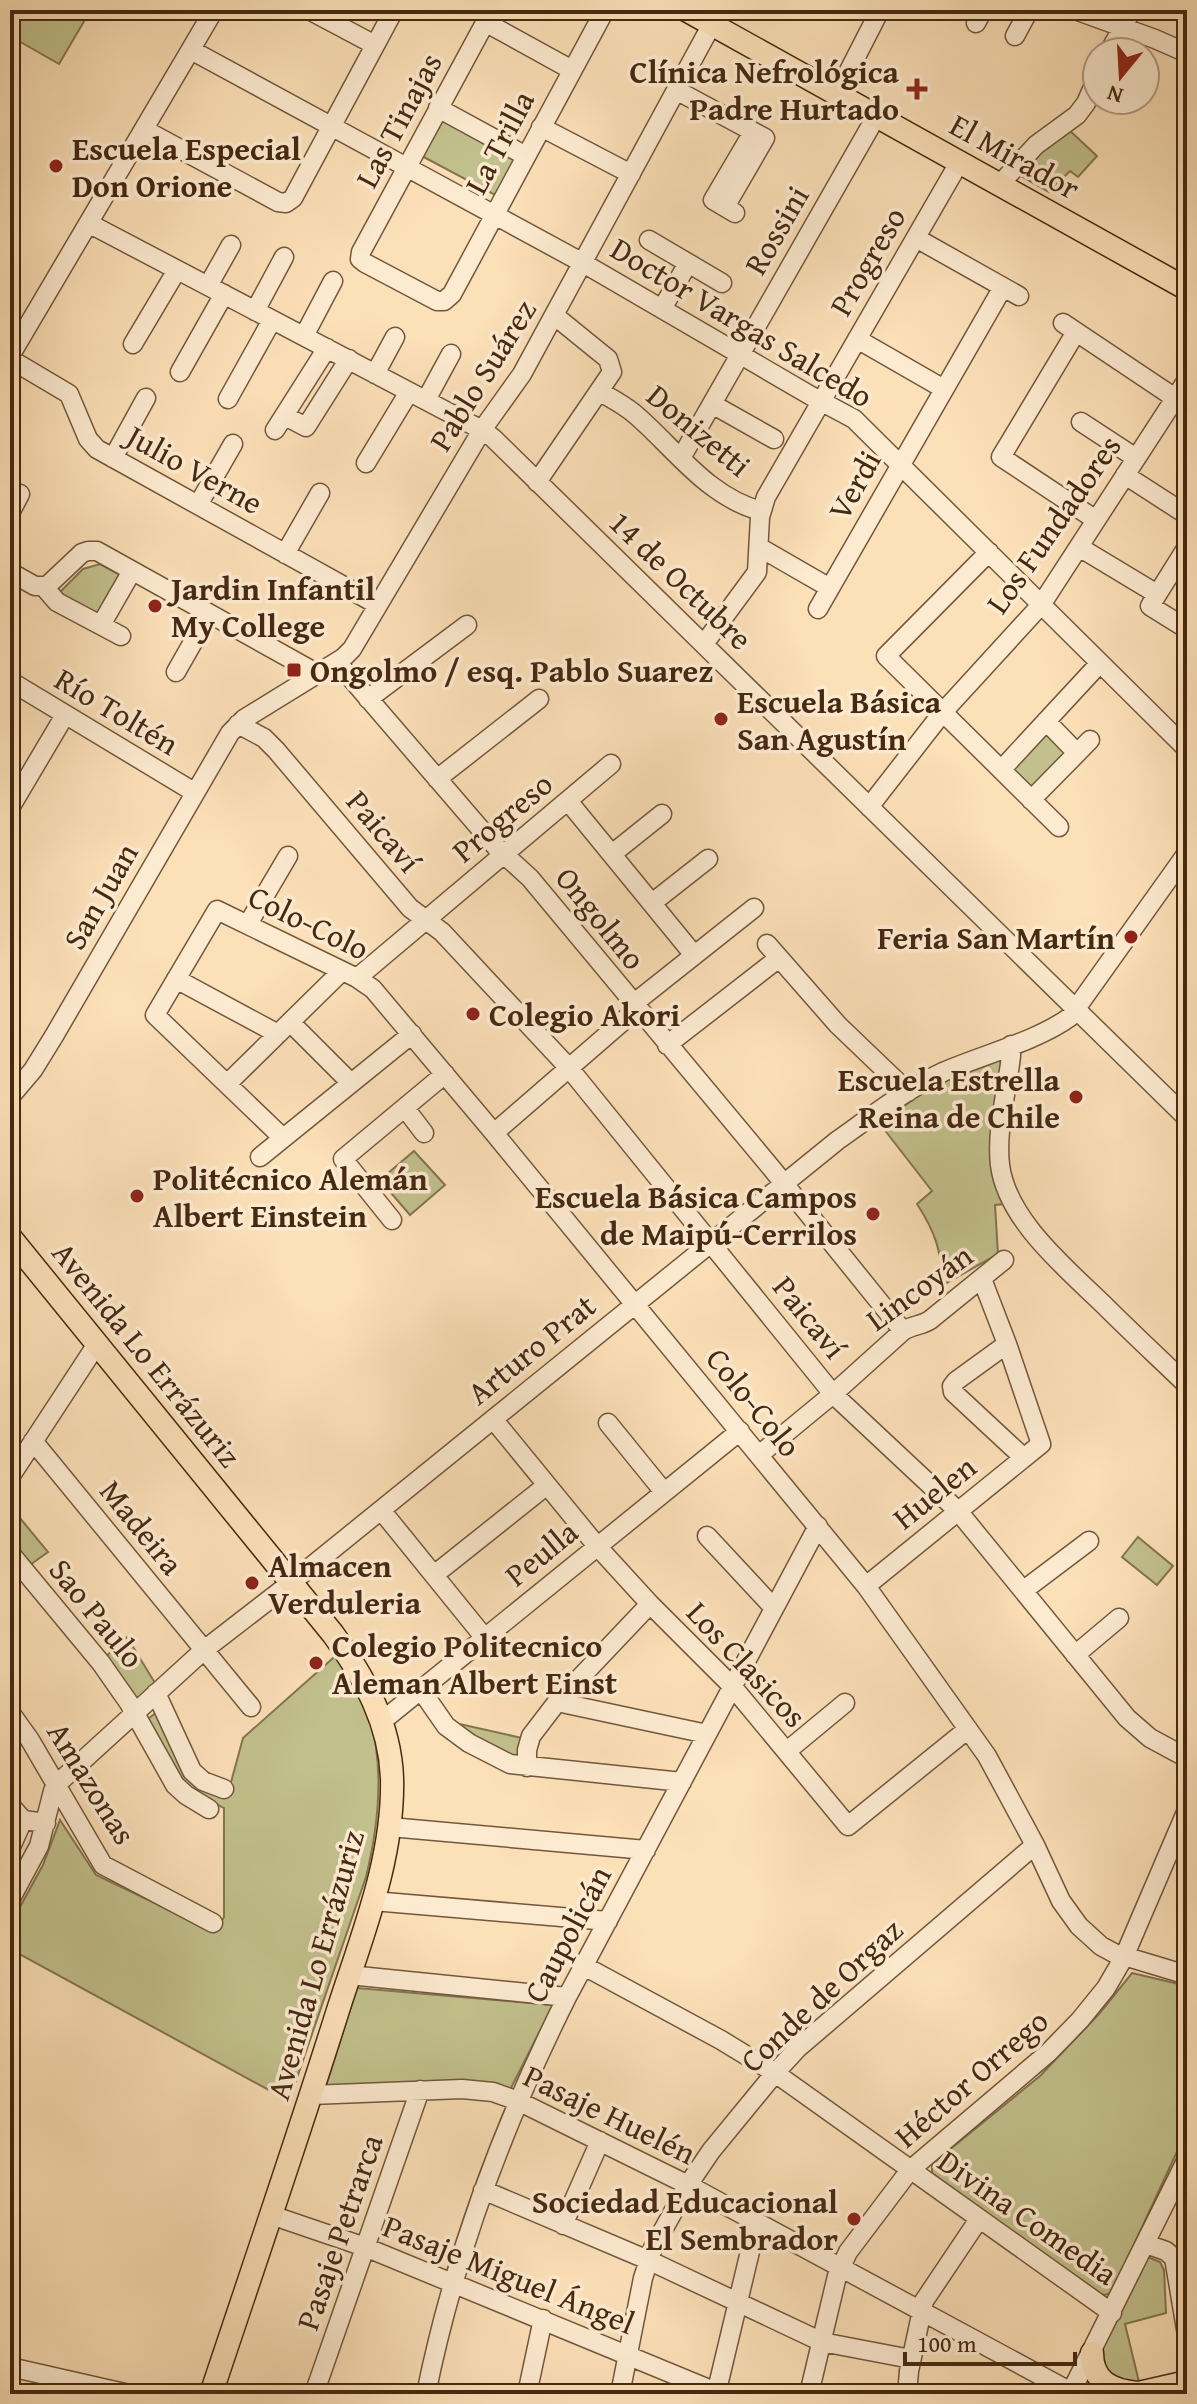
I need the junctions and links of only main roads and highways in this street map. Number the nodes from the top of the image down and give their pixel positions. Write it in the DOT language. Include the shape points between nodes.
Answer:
graph roads {
  1 [pos="686,10"];
  2 [pos="718,17"];
  3 [pos="1187,289"];
  4 [pos="10,1237"];
  5 [pos="1092,2353"];
  6 [pos="1187,2382"];
  7 [pos="1136,2393"];
  8 [pos="211,2394"];
  1 -- 2 [label="main road, El Mirador"];
  2 -- 3 [label="main road, El Mirador" via="837,94"];
  4 -- 8 [label="main road, Avenida Lo Errázuriz" via="357,1668 381,1722 392,1776 390,1827 373,1901"];
  5 -- 7 [label="main road" via="1104,2383"];
  6 -- 7 [label="main road"];
}
